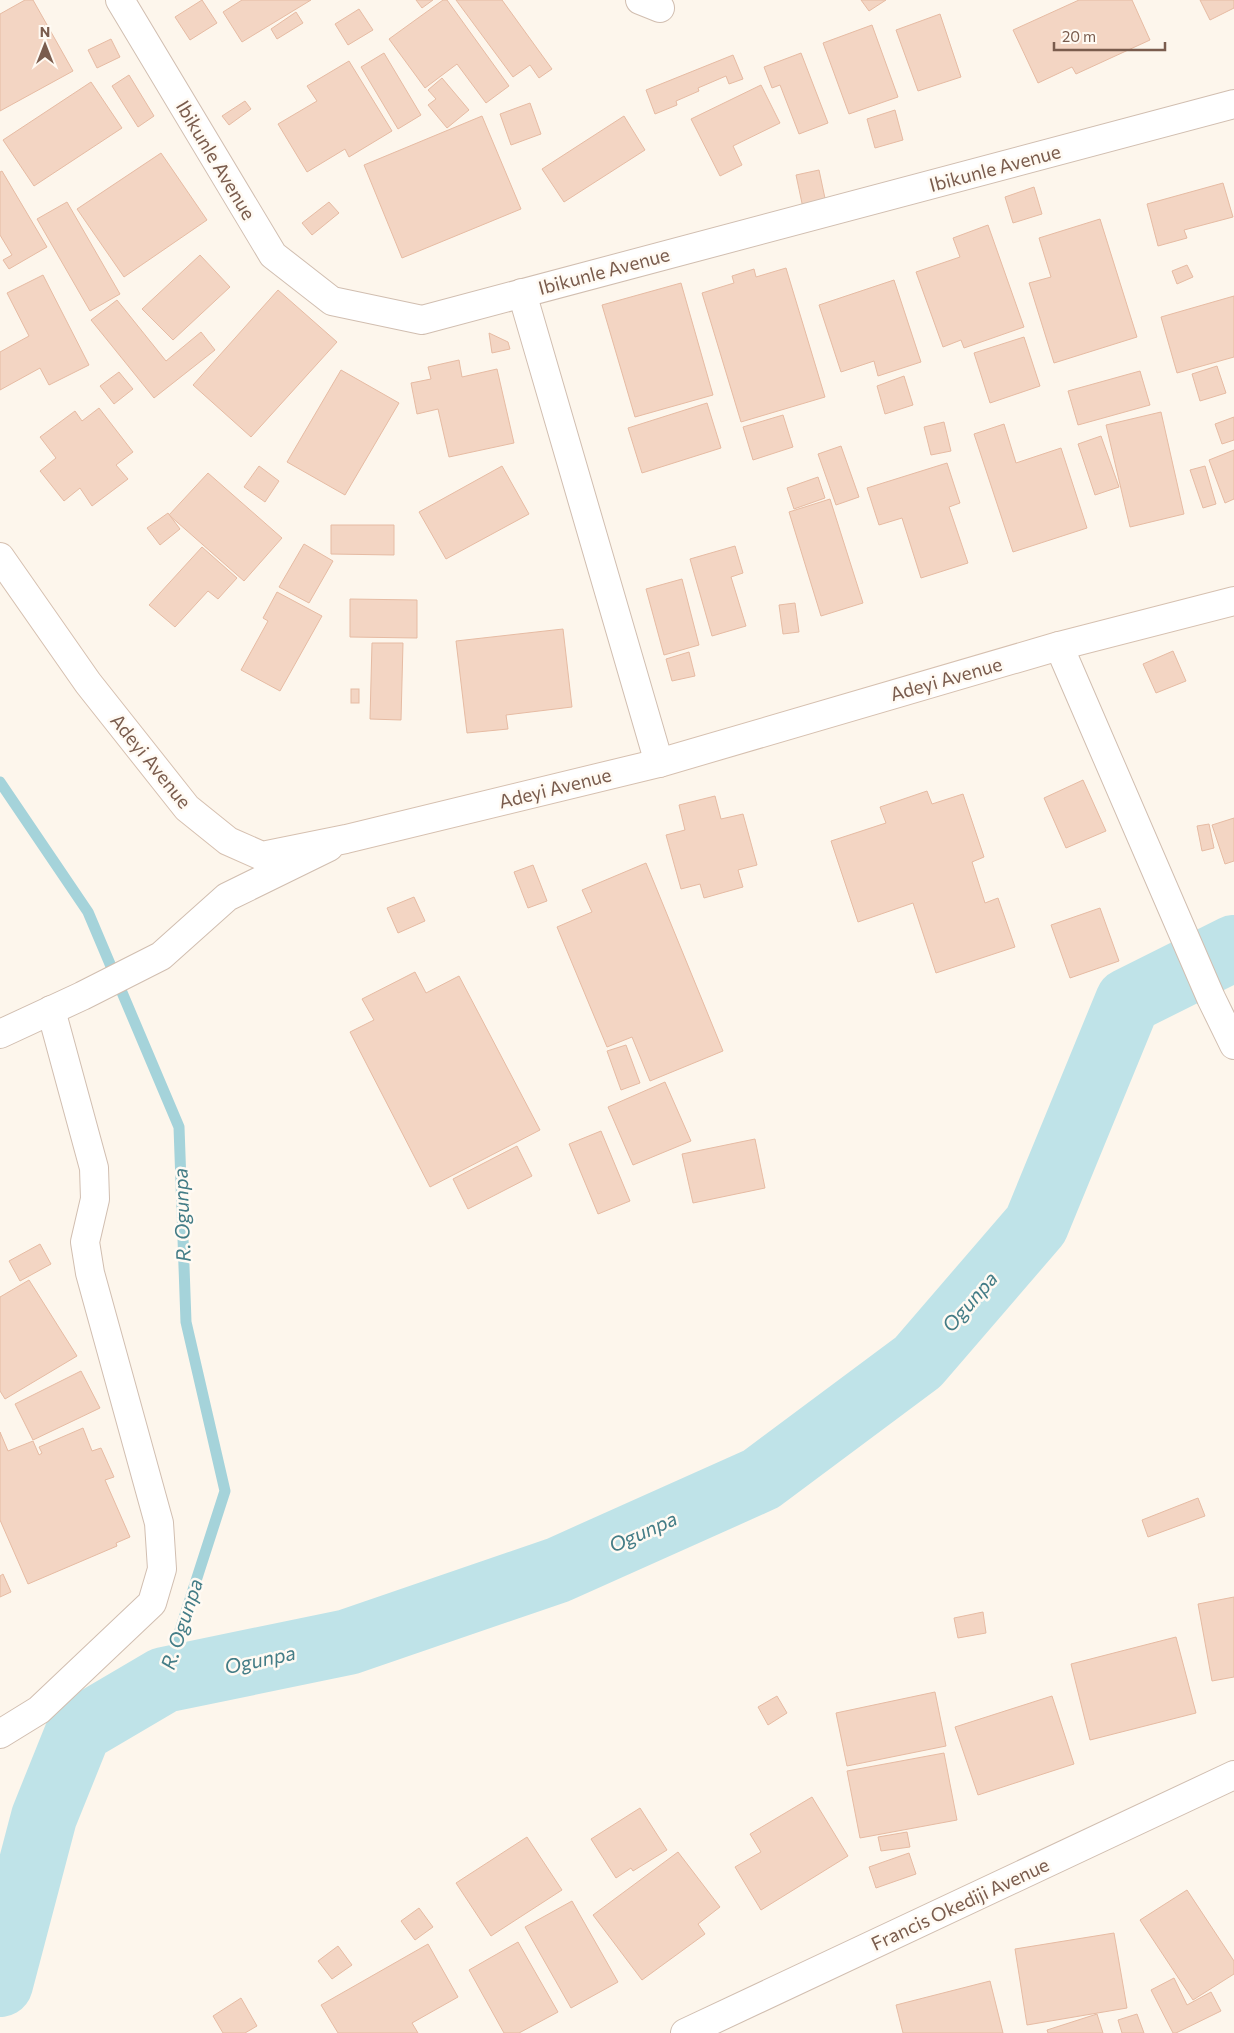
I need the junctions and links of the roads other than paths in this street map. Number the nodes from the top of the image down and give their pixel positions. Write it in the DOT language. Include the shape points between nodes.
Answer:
graph roads {
  1 [pos="120,0"];
  2 [pos="1234,106"];
  3 [pos="522,293"];
  4 [pos="0,558"];
  5 [pos="1234,601"];
  6 [pos="1059,646"];
  7 [pos="659,762"];
  8 [pos="346,839"];
  9 [pos="52,1010"];
  10 [pos="0,1034"];
  11 [pos="1234,1046"];
  12 [pos="0,1734"];
  13 [pos="1234,1775"];
  14 [pos="685,2033"];
  1 -- 3 [label="street, Ibikunle Avenue" via="272,255 332,301 422,320"];
  2 -- 3 [label="street, Ibikunle Avenue"];
  3 -- 7 [label="street"];
  4 -- 8 [label="street, Adeyi Avenue" via="88,683 187,808 228,842 262,856"];
  5 -- 6 [label="street, Adeyi Avenue"];
  6 -- 7 [label="street, Adeyi Avenue"];
  6 -- 11 [label="street"];
  7 -- 8 [label="street, Adeyi Avenue"];
  8 -- 9 [label="street" via="227,896 161,956"];
  9 -- 10 [label="street"];
  9 -- 12 [label="street" via="94,1168 95,1199 85,1242 90,1273 159,1523 162,1569 152,1603 39,1710"];
  13 -- 14 [label="street, Francis Okediji Avenue"];
}
